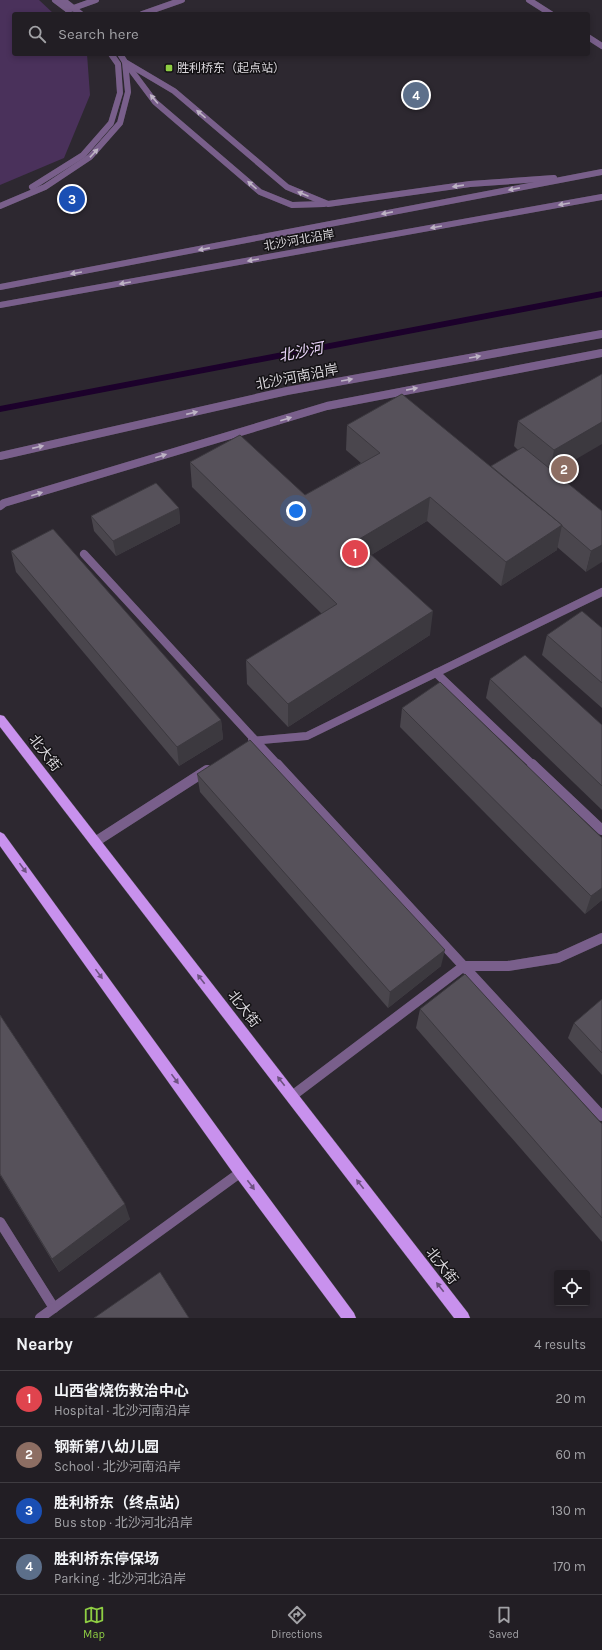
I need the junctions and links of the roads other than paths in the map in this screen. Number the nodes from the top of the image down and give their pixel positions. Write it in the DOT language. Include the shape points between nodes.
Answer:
graph roads {
  1 [pos="55,0"];
  2 [pos="63,0"];
  3 [pos="82,0"];
  4 [pos="96,0"];
  5 [pos="182,0"];
  6 [pos="529,0"];
  7 [pos="69,9"];
  8 [pos="148,12"];
  9 [pos="548,12"];
  10 [pos="590,38"];
  11 [pos="602,46"];
  12 [pos="112,56"];
  13 [pos="121,56"];
  14 [pos="125,62"];
  15 [pos="602,172"];
  16 [pos="580,177"];
  17 [pos="602,197"];
  18 [pos="0,200"];
  19 [pos="328,204"];
  20 [pos="0,206"];
  21 [pos="0,287"];
  22 [pos="0,305"];
  23 [pos="602,334"];
  24 [pos="602,352"];
  25 [pos="0,456"];
  26 [pos="0,506"];
  27 [pos="84,554"];
  28 [pos="602,592"];
  29 [pos="436,673"];
  30 [pos="0,719"];
  31 [pos="250,742"];
  32 [pos="214,765"];
  33 [pos="602,830"];
  34 [pos="0,837"];
  35 [pos="95,842"];
  36 [pos="602,938"];
  37 [pos="464,966"];
  38 [pos="292,1096"];
  39 [pos="602,1116"];
  40 [pos="241,1172"];
  41 [pos="0,1222"];
  42 [pos="54,1308"];
  43 [pos="40,1318"];
  44 [pos="349,1318"];
  45 [pos="463,1318"];
  1 -- 7 [label="street"];
  2 -- 7 [label="street"];
  3 -- 7 [label="street"];
  4 -- 7 [label="street"];
  5 -- 8 [label="street"];
  6 -- 9 [label="street"];
  10 -- 11 [label="street"];
  12 -- 18 [label="street" via="118,64 120,93 111,124 84,155 39,184"];
  13 -- 14 [label="street"];
  19 -- 14 [label="street, one-way" via="287,187 174,91"];
  19 -- 14 [label="street, one-way" via="292,205 260,192 155,102"];
  20 -- 14 [label="street, one-way" via="45,187 90,157 120,123 128,92"];
  15 -- 16 [label="street"];
  16 -- 19 [label="street, one-way" via="470,184"];
  16 -- 21 [label="street, one-way"];
  17 -- 22 [label="street, 北沙河北沿岸, one-way"];
  25 -- 23 [label="street, 北沙河南沿岸, one-way" via="287,391"];
  26 -- 24 [label="street, one-way" via="327,406"];
  27 -- 31 [label="street"];
  28 -- 29 [label="street" via="577,607"];
  29 -- 31 [label="street" via="307,736"];
  29 -- 33 [label="street"];
  30 -- 35 [label="main road, 北大街"];
  31 -- 37 [label="street"];
  32 -- 35 [label="street"];
  34 -- 40 [label="main road, one-way"];
  38 -- 35 [label="main road, 北大街, one-way"];
  36 -- 37 [label="street" via="558,958 508,966"];
  37 -- 38 [label="street"];
  37 -- 39 [label="street"];
  45 -- 38 [label="main road, 北大街, one-way"];
  40 -- 42 [label="street"];
  40 -- 44 [label="main road, one-way"];
  41 -- 42 [label="street"];
  42 -- 43 [label="street"];
}
